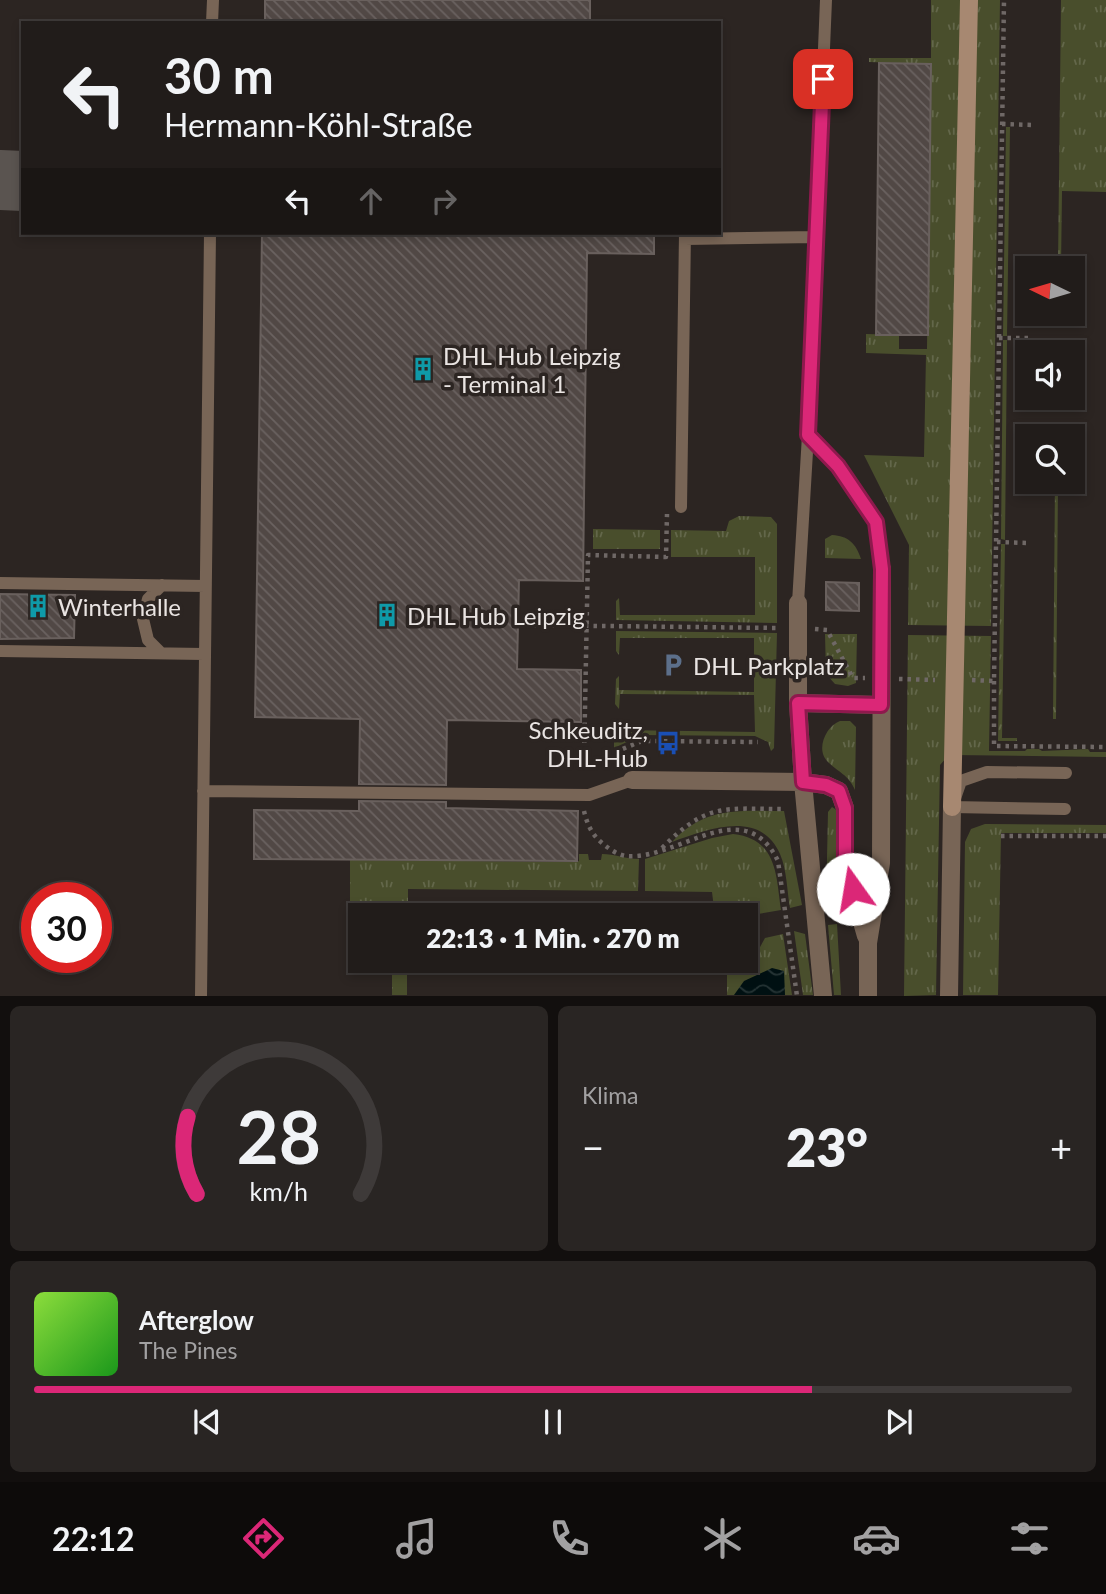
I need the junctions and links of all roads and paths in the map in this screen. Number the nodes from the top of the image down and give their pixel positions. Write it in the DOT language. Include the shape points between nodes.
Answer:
graph roads {
  1 [pos="213,0"];
  2 [pos="826,0"];
  3 [pos="969,0"];
  4 [pos="1004,0"];
  5 [pos="212,21"];
  6 [pos="1002,124"];
  7 [pos="1034,125"];
  8 [pos="210,235"];
  9 [pos="685,236"];
  10 [pos="816,237"];
  11 [pos="999,338"];
  12 [pos="1031,338"];
  13 [pos="808,435"];
  14 [pos="681,507"];
  15 [pos="997,542"];
  16 [pos="1029,543"];
  17 [pos="882,569"];
  18 [pos="0,583"];
  19 [pos="163,585"];
  20 [pos="205,586"];
  21 [pos="798,603"];
  22 [pos="517,625"];
  23 [pos="587,626"];
  24 [pos="799,629"];
  25 [pos="0,651"];
  26 [pos="161,653"];
  27 [pos="204,654"];
  28 [pos="882,679"];
  29 [pos="942,680"];
  30 [pos="967,680"];
  31 [pos="994,681"];
  32 [pos="798,703"];
  33 [pos="881,705"];
  34 [pos="758,742"];
  35 [pos="1106,747"];
  36 [pos="615,752"];
  37 [pos="584,760"];
  38 [pos="1066,773"];
  39 [pos="632,780"];
  40 [pos="803,782"];
  41 [pos="203,791"];
  42 [pos="583,806"];
  43 [pos="952,807"];
  44 [pos="784,809"];
  45 [pos="1065,809"];
  46 [pos="1000,835"];
  47 [pos="1106,836"];
  48 [pos="660,850"];
  49 [pos="868,943"];
  50 [pos="201,996"];
  51 [pos="797,996"];
  52 [pos="823,996"];
  53 [pos="868,996"];
  54 [pos="949,996"];
  1 -- 5 [label="lane"];
  2 -- 10 [label="lane"];
  3 -- 43 [label="street"];
  4 -- 6 [label="path"];
  6 -- 7 [label="path"];
  6 -- 11 [label="path"];
  8 -- 20 [label="lane"];
  9 -- 10 [label="lane"];
  9 -- 14 [label="lane"];
  10 -- 13 [label="lane"];
  11 -- 12 [label="path"];
  11 -- 15 [label="path"];
  13 -- 17 [label="lane" via="838,466 876,522"];
  13 -- 21 [label="lane"];
  14 -- 23 [label="path" via="667,507 666,556 588,555"];
  15 -- 16 [label="path"];
  15 -- 31 [label="path"];
  17 -- 28 [label="street"];
  18 -- 19 [label="lane"];
  19 -- 20 [label="lane"];
  19 -- 26 [label="lane" via="148,598 144,620 148,640"];
  20 -- 27 [label="lane"];
  21 -- 24 [label="street"];
  22 -- 23 [label="path"];
  23 -- 24 [label="path"];
  23 -- 37 [label="path"];
  24 -- 28 [label="path" via="827,630 853,678"];
  24 -- 32 [label="street"];
  25 -- 26 [label="lane"];
  26 -- 27 [label="lane"];
  27 -- 41 [label="lane"];
  28 -- 29 [label="path"];
  28 -- 33 [label="street"];
  30 -- 31 [label="path"];
  31 -- 35 [label="path" via="995,746"];
  32 -- 33 [label="street"];
  32 -- 40 [label="street"];
  33 -- 49 [label="street" via="881,863"];
  34 -- 36 [label="path" via="642,741"];
  38 -- 43 [label="lane" via="987,772 961,780"];
  39 -- 40 [label="street"];
  39 -- 41 [label="lane" via="589,795"];
  40 -- 49 [label="street" via="839,791 845,808 845,863"];
  40 -- 52 [label="street"];
  41 -- 50 [label="lane"];
  42 -- 48 [label="path" via="596,838 610,850 626,856"];
  43 -- 45 [label="lane"];
  43 -- 54 [label="street"];
  44 -- 48 [label="path" via="724,808 682,828"];
  46 -- 47 [label="path"];
  48 -- 51 [label="path" via="730,830 759,837 771,848 778,862"];
  49 -- 53 [label="street"];
}
